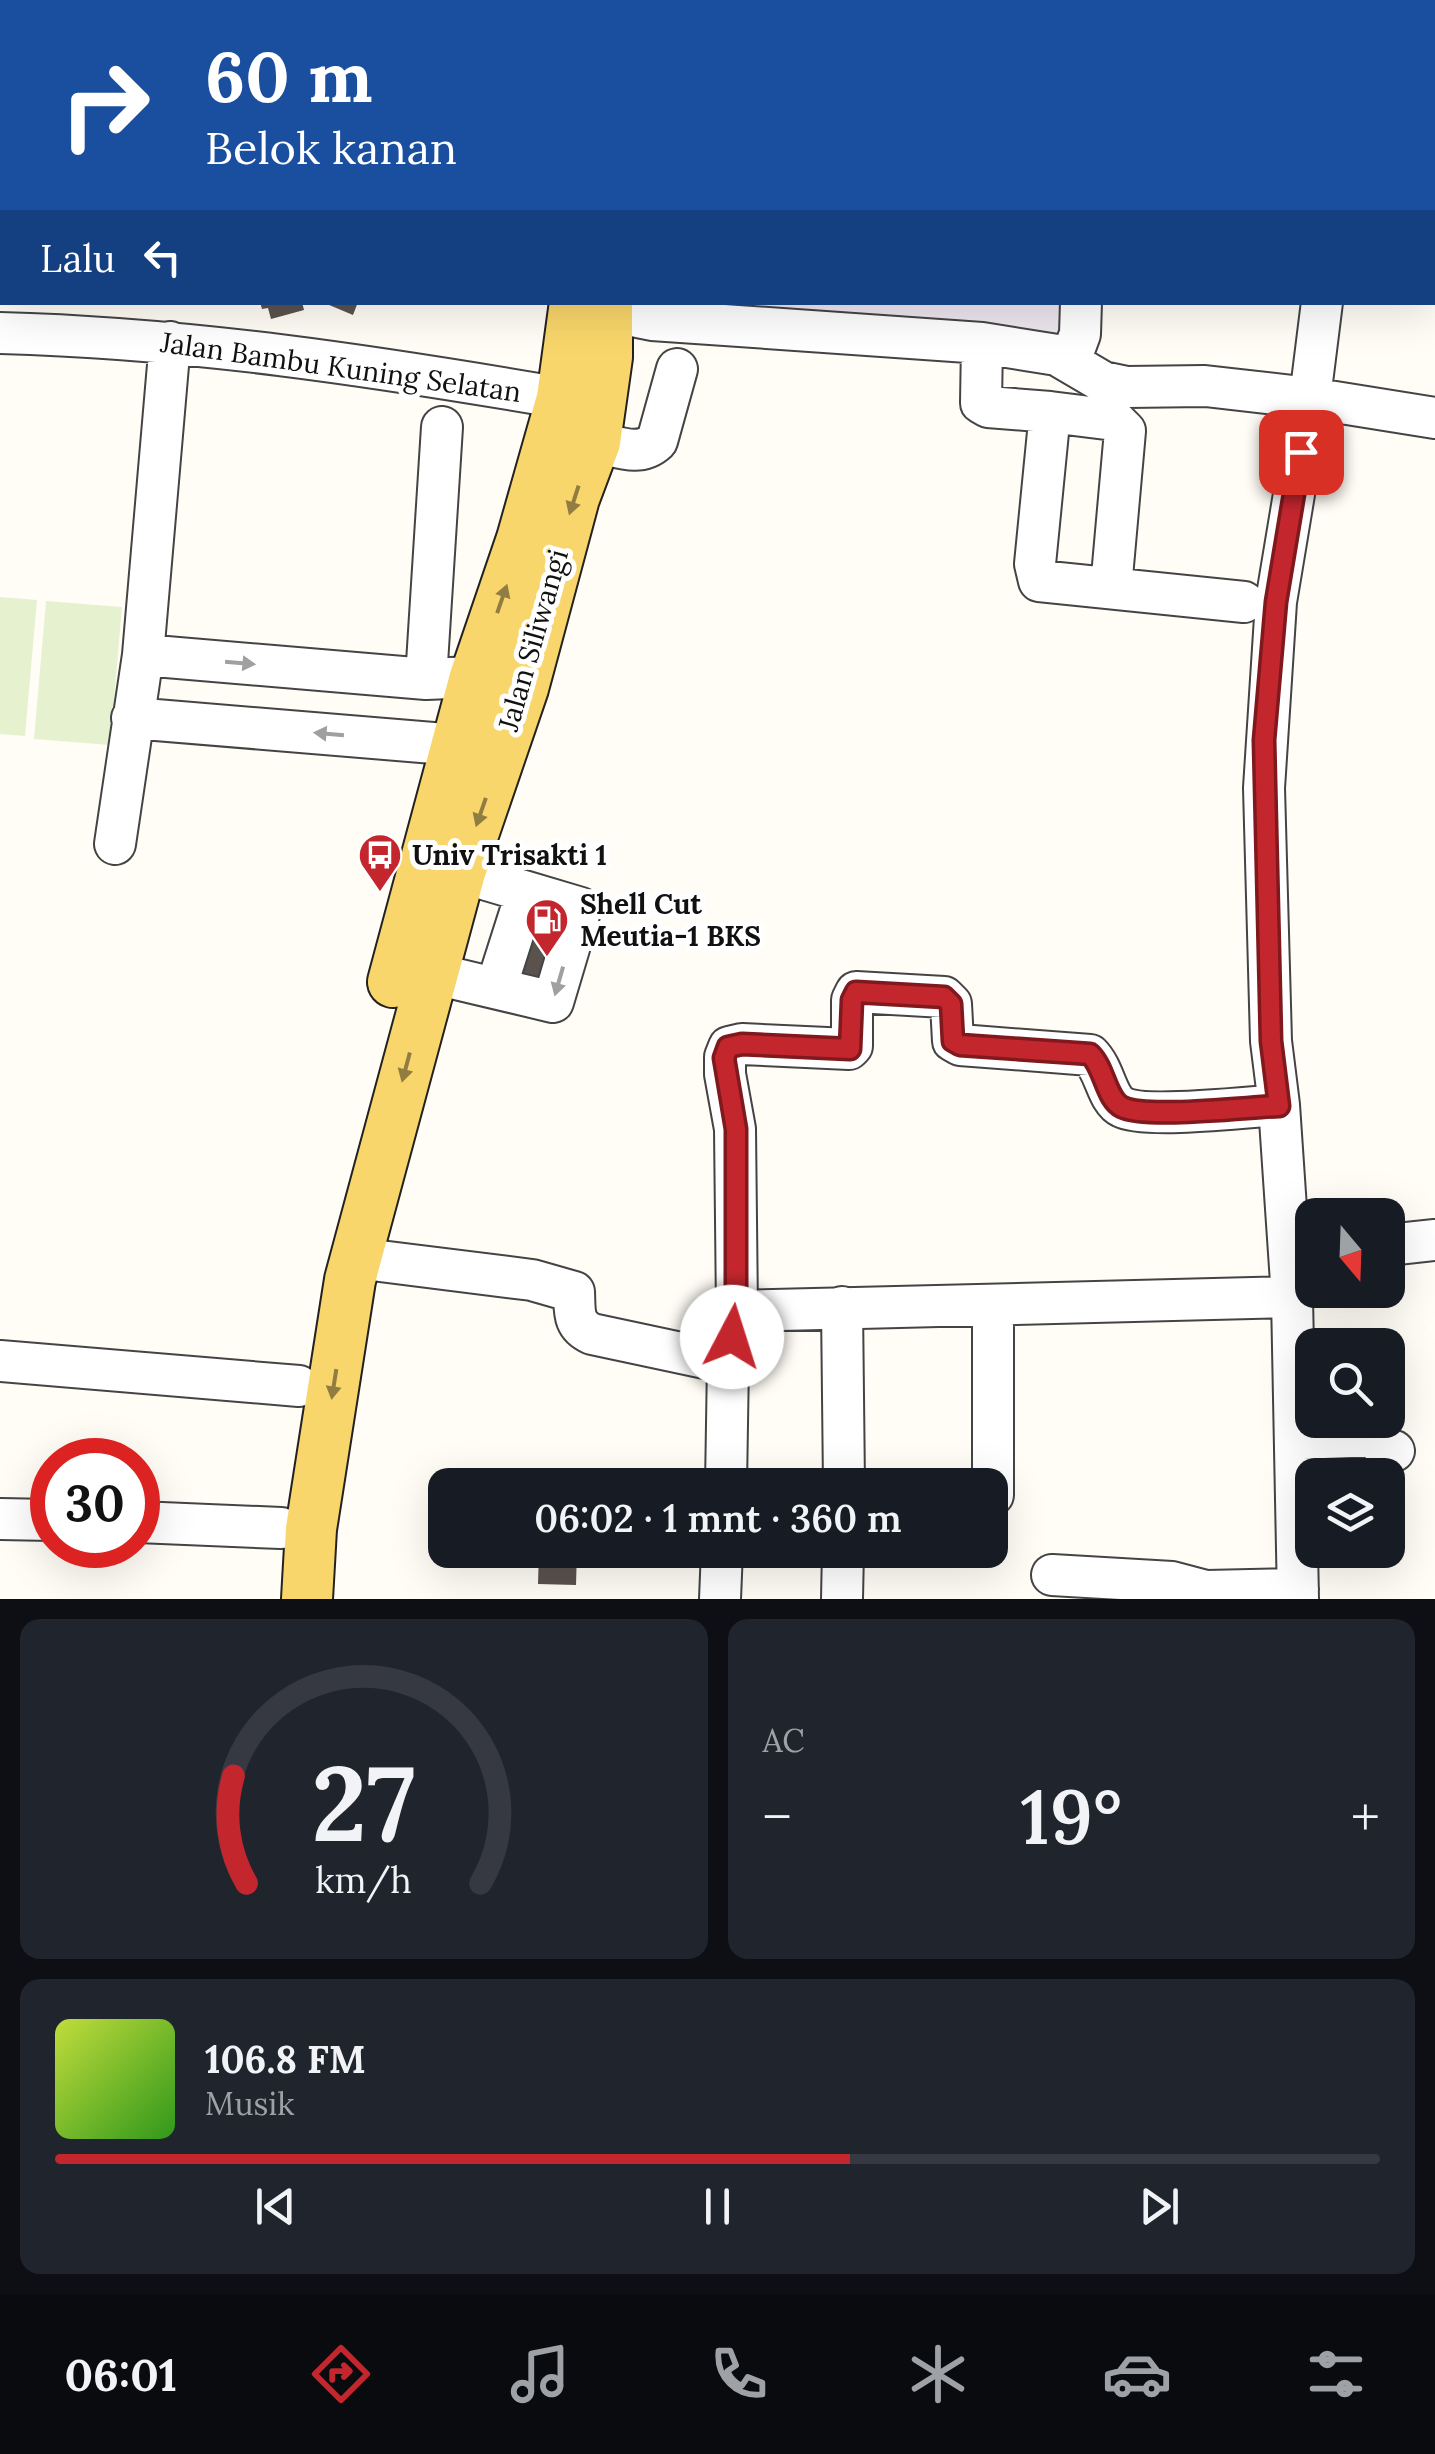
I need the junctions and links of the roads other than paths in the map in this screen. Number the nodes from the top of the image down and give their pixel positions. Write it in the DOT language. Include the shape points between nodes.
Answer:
graph roads {
  1 [pos="596,305"];
  2 [pos="1082,305"];
  3 [pos="1322,305"];
  4 [pos="0,333"];
  5 [pos="170,342"];
  6 [pos="982,343"];
  7 [pos="1070,362"];
  8 [pos="677,369"];
  9 [pos="562,398"];
  10 [pos="1310,398"];
  11 [pos="1050,412"];
  12 [pos="1435,418"];
  13 [pos="442,428"];
  14 [pos="595,442"];
  15 [pos="1111,588"];
  16 [pos="1244,602"];
  17 [pos="143,655"];
  18 [pos="475,677"];
  19 [pos="426,679"];
  20 [pos="132,718"];
  21 [pos="457,744"];
  22 [pos="115,844"];
  23 [pos="443,866"];
  24 [pos="526,894"];
  25 [pos="414,967"];
  26 [pos="496,988"];
  27 [pos="1279,1106"];
  28 [pos="1295,1214"];
  29 [pos="1435,1240"];
  30 [pos="1405,1243"];
  31 [pos="356,1258"];
  32 [pos="1295,1282"];
  33 [pos="1292,1296"];
  34 [pos="993,1306"];
  35 [pos="842,1307"];
  36 [pos="736,1311"];
  37 [pos="0,1360"];
  38 [pos="728,1363"];
  39 [pos="299,1386"];
  40 [pos="1294,1439"];
  41 [pos="1394,1450"];
  42 [pos="726,1468"];
  43 [pos="844,1468"];
  44 [pos="993,1468"];
  45 [pos="0,1519"];
  46 [pos="30,1520"];
  47 [pos="160,1523"];
  48 [pos="281,1528"];
  49 [pos="721,1568"];
  50 [pos="843,1568"];
  51 [pos="1052,1574"];
  52 [pos="1298,1594"];
  53 [pos="280,1599"];
  54 [pos="307,1599"];
  55 [pos="720,1599"];
  56 [pos="842,1599"];
  1 -- 6 [label="street" via="672,322"];
  1 -- 9 [label="main road, Jalan Siliwangi"];
  1 -- 14 [label="main road, Jalan Siliwangi" via="607,357"];
  2 -- 7 [label="street"];
  3 -- 10 [label="street"];
  4 -- 5 [label="street, Jalan Bambu Kuning Selatan"];
  5 -- 9 [label="street, Jalan Bambu Kuning Selatan" via="348,362"];
  5 -- 17 [label="street"];
  6 -- 7 [label="street"];
  6 -- 11 [label="street" via="981,402"];
  7 -- 10 [label="street" via="1103,382 1127,387 1205,386"];
  8 -- 14 [label="street" via="650,448"];
  18 -- 9 [label="main road, Jalan Siliwangi, one-way"];
  10 -- 12 [label="street"];
  10 -- 27 [label="street" via="1276,602 1264,740 1271,1041"];
  11 -- 15 [label="street" via="1114,420 1125,431"];
  11 -- 15 [label="street" via="1036,575 1039,581"];
  13 -- 19 [label="street"];
  14 -- 23 [label="main road, Jalan Siliwangi, one-way" via="523,688"];
  15 -- 16 [label="street"];
  17 -- 19 [label="street, one-way"];
  17 -- 20 [label="street"];
  18 -- 19 [label="street"];
  18 -- 21 [label="main road, Jalan Siliwangi"];
  21 -- 20 [label="street, one-way"];
  20 -- 22 [label="street"];
  21 -- 23 [label="main road, Jalan Siliwangi"];
  23 -- 24 [label="street"];
  23 -- 25 [label="main road, Jalan Siliwangi"];
  24 -- 26 [label="street"];
  24 -- 26 [label="street, one-way" via="581,908 553,1002"];
  25 -- 26 [label="street"];
  25 -- 31 [label="main road, one-way"];
  25 -- 39 [label="main road" via="320,1262"];
  27 -- 28 [label="street"];
  27 -- 36 [label="street" via="1122,1107 1090,1054 960,1045 953,1041 951,1004 944,997 856,992 850,1049 728,1047 725,1074 736,1129"];
  29 -- 30 [label="street"];
  31 -- 38 [label="street" via="532,1280 574,1292 576,1322 592,1334"];
  31 -- 54 [label="main road, one-way" via="311,1528"];
  32 -- 33 [label="street"];
  33 -- 34 [label="street"];
  33 -- 40 [label="street"];
  34 -- 35 [label="street"];
  34 -- 44 [label="street"];
  35 -- 36 [label="street"];
  35 -- 43 [label="street"];
  36 -- 38 [label="street"];
  37 -- 39 [label="street"];
  38 -- 42 [label="street"];
  39 -- 48 [label="main road"];
  40 -- 41 [label="street" via="1379,1436 1385,1452"];
  40 -- 52 [label="street"];
  45 -- 46 [label="street"];
  47 -- 48 [label="street"];
  48 -- 53 [label="main road"];
  49 -- 55 [label="street"];
  50 -- 56 [label="street"];
  51 -- 52 [label="street"];
}
